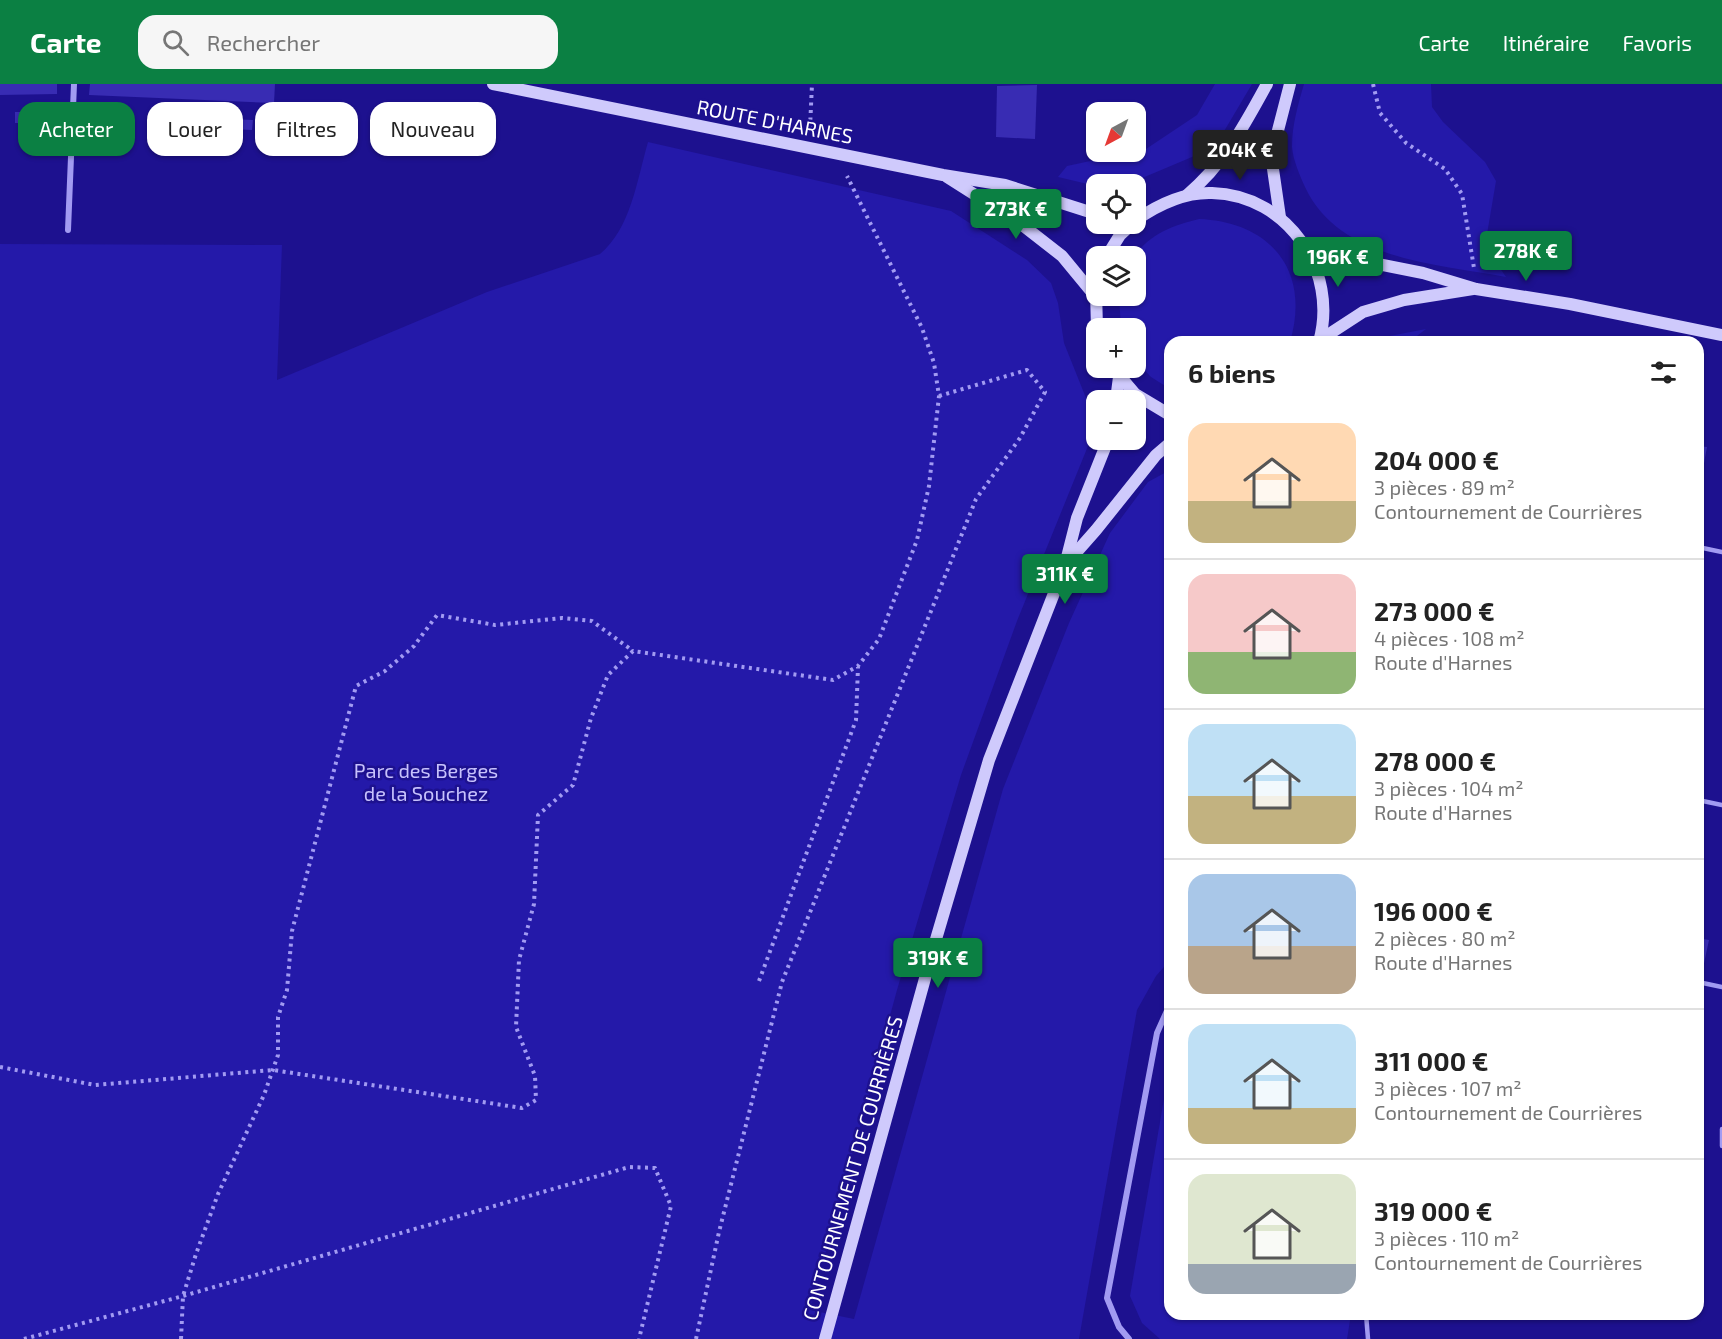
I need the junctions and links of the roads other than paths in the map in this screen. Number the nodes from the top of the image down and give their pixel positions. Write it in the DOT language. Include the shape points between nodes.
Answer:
graph roads {
  1 [pos="74,84"];
  2 [pos="493,84"];
  3 [pos="1267,84"];
  4 [pos="1290,84"];
  5 [pos="944,175"];
  6 [pos="1187,195"];
  7 [pos="1086,211"];
  8 [pos="1146,213"];
  9 [pos="1280,217"];
  10 [pos="68,230"];
  11 [pos="1305,244"];
  12 [pos="1086,283"];
  13 [pos="1476,289"];
  14 [pos="1722,335"];
  15 [pos="1320,336"];
  16 [pos="1327,336"];
  17 [pos="1121,378"];
  18 [pos="1164,411"];
  19 [pos="1164,448"];
  20 [pos="1104,450"];
  21 [pos="1704,548"];
  22 [pos="1722,552"];
  23 [pos="1065,565"];
  24 [pos="1704,801"];
  25 [pos="1722,805"];
  26 [pos="1704,983"];
  27 [pos="1722,987"];
  28 [pos="1164,1017"];
  29 [pos="1722,1129"];
  30 [pos="1722,1146"];
  31 [pos="1366,1320"];
  32 [pos="825,1339"];
  33 [pos="1129,1339"];
  34 [pos="1368,1339"];
  1 -- 10 [label="street"];
  2 -- 5 [label="main road, ROUTE D'HARNES"];
  3 -- 6 [label="main road" via="1226,155"];
  4 -- 9 [label="main road" via="1275,142"];
  5 -- 7 [label="main road, ROUTE D'HARNES" via="1005,186"];
  5 -- 12 [label="main road, ROUTE D'HARNES" via="1021,224 1062,256"];
  6 -- 8 [label="main road"];
  6 -- 9 [label="main road" via="1236,196"];
  9 -- 11 [label="main road"];
  11 -- 13 [label="main road" via="1328,254 1423,273"];
  11 -- 15 [label="main road" via="1323,290"];
  13 -- 14 [label="main road"];
  13 -- 16 [label="main road" via="1404,300 1363,312"];
  17 -- 18 [label="main road" via="1135,394"];
  19 -- 23 [label="main road, CONTOURNEMENT DE COURRIÈRES"];
  20 -- 23 [label="main road, CONTOURNEMENT DE COURRIÈRES" via="1077,518"];
  21 -- 22 [label="lane"];
  23 -- 32 [label="main road, CONTOURNEMENT DE COURRIÈRES" via="989,760"];
  24 -- 25 [label="lane"];
  26 -- 27 [label="lane"];
  28 -- 33 [label="street" via="1157,1033 1107,1298 1119,1327"];
  29 -- 30 [label="lane"];
  31 -- 34 [label="lane"];
}
